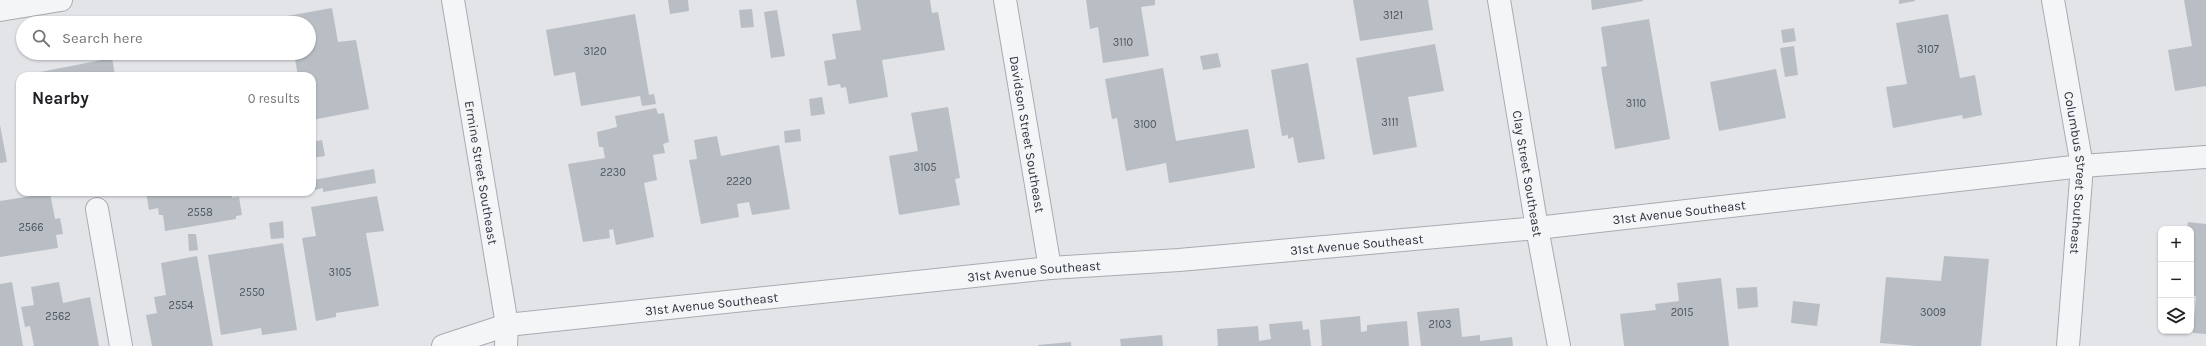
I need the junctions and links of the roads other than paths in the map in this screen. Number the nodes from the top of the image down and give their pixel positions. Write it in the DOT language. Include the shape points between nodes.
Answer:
graph roads {
  1 [pos="61,0"];
  2 [pos="452,0"];
  3 [pos="1005,0"];
  4 [pos="1499,0"];
  5 [pos="2053,0"];
  6 [pos="0,10"];
  7 [pos="2206,157"];
  8 [pos="2082,166"];
  9 [pos="97,209"];
  10 [pos="1537,228"];
  11 [pos="1050,268"];
  12 [pos="506,335"];
  13 [pos="121,346"];
  14 [pos="443,346"];
  15 [pos="1559,346"];
  16 [pos="2068,346"];
  1 -- 6 [label="street"];
  2 -- 12 [label="street, Ermine Street Southeast"];
  3 -- 11 [label="street, Davidson Street Southeast"];
  4 -- 10 [label="street, Clay Street Southeast"];
  5 -- 8 [label="street, Columbus Street Southeast"];
  7 -- 8 [label="street, 31st Avenue Southeast"];
  8 -- 10 [label="street, 31st Avenue Southeast"];
  8 -- 16 [label="street, Columbus Street Southeast"];
  9 -- 13 [label="street"];
  10 -- 11 [label="street, 31st Avenue Southeast" via="1180,260"];
  10 -- 15 [label="street, Clay Street Southeast"];
  11 -- 12 [label="street, 31st Avenue Southeast"];
  12 -- 14 [label="street, 31st Avenue Southeast"];
}
